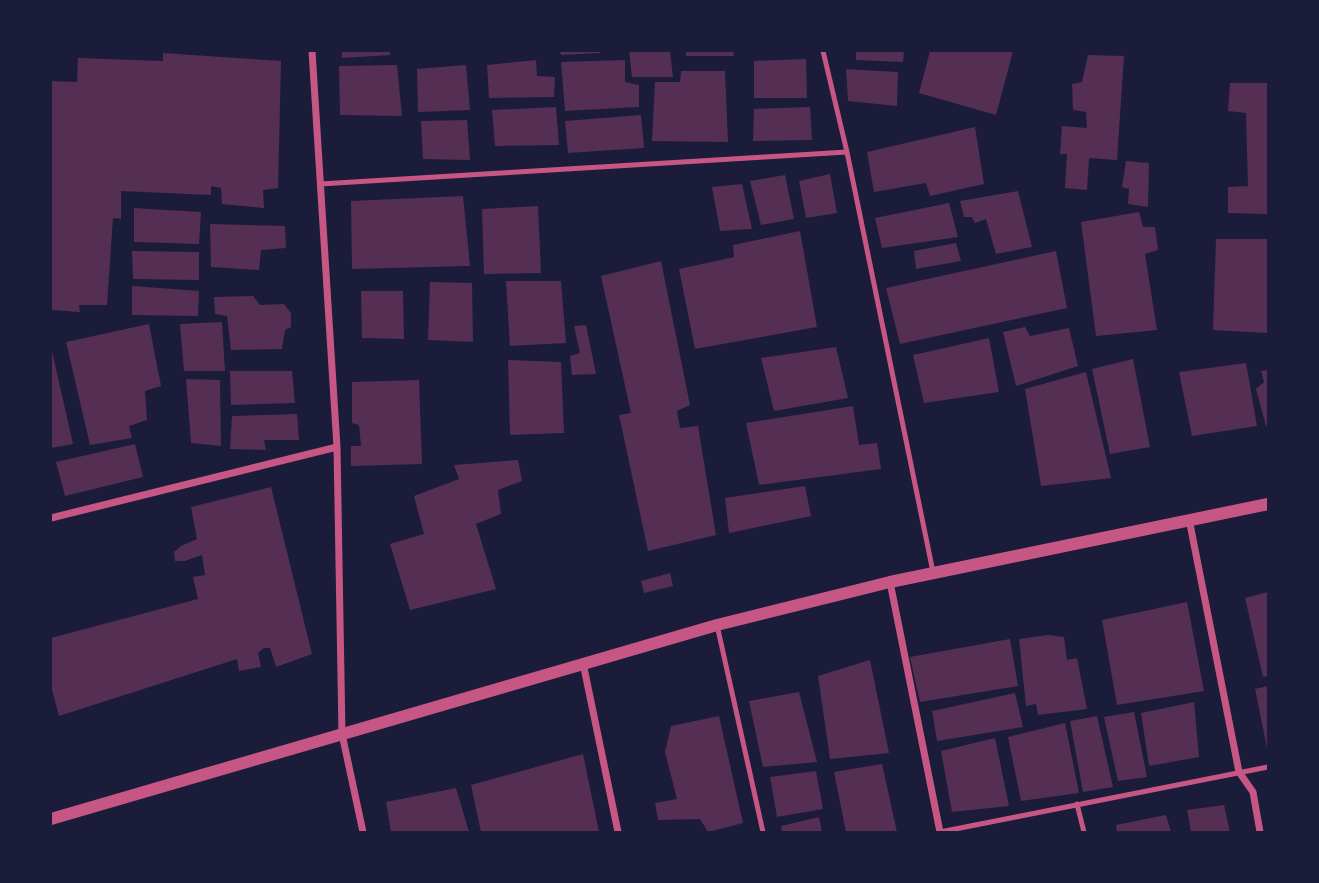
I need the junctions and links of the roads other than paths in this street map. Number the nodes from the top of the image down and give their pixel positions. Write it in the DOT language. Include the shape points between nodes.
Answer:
graph roads {
  1 [pos="312,51"];
  2 [pos="823,51"];
  3 [pos="847,152"];
  4 [pos="320,184"];
  5 [pos="337,447"];
  6 [pos="1268,504"];
  7 [pos="51,518"];
  8 [pos="1189,519"];
  9 [pos="933,573"];
  10 [pos="890,582"];
  11 [pos="717,625"];
  12 [pos="583,663"];
  13 [pos="342,734"];
  14 [pos="1268,767"];
  15 [pos="1240,772"];
  16 [pos="1077,804"];
  17 [pos="51,819"];
  18 [pos="363,832"];
  19 [pos="618,832"];
  20 [pos="764,832"];
  21 [pos="940,832"];
  22 [pos="1084,832"];
  23 [pos="1260,832"];
  1 -- 4 [label="street"];
  2 -- 3 [label="lane"];
  3 -- 4 [label="lane"];
  3 -- 9 [label="lane"];
  4 -- 5 [label="street"];
  5 -- 7 [label="street"];
  5 -- 13 [label="street"];
  6 -- 8 [label="street"];
  8 -- 9 [label="street"];
  8 -- 15 [label="street"];
  9 -- 10 [label="street"];
  10 -- 11 [label="street"];
  10 -- 21 [label="street"];
  11 -- 12 [label="street"];
  11 -- 20 [label="lane"];
  12 -- 13 [label="street"];
  12 -- 19 [label="street"];
  13 -- 17 [label="street"];
  13 -- 18 [label="street"];
  14 -- 15 [label="lane"];
  15 -- 16 [label="lane"];
  15 -- 23 [label="street" via="1253,792"];
  16 -- 21 [label="lane"];
  16 -- 22 [label="lane"];
}
